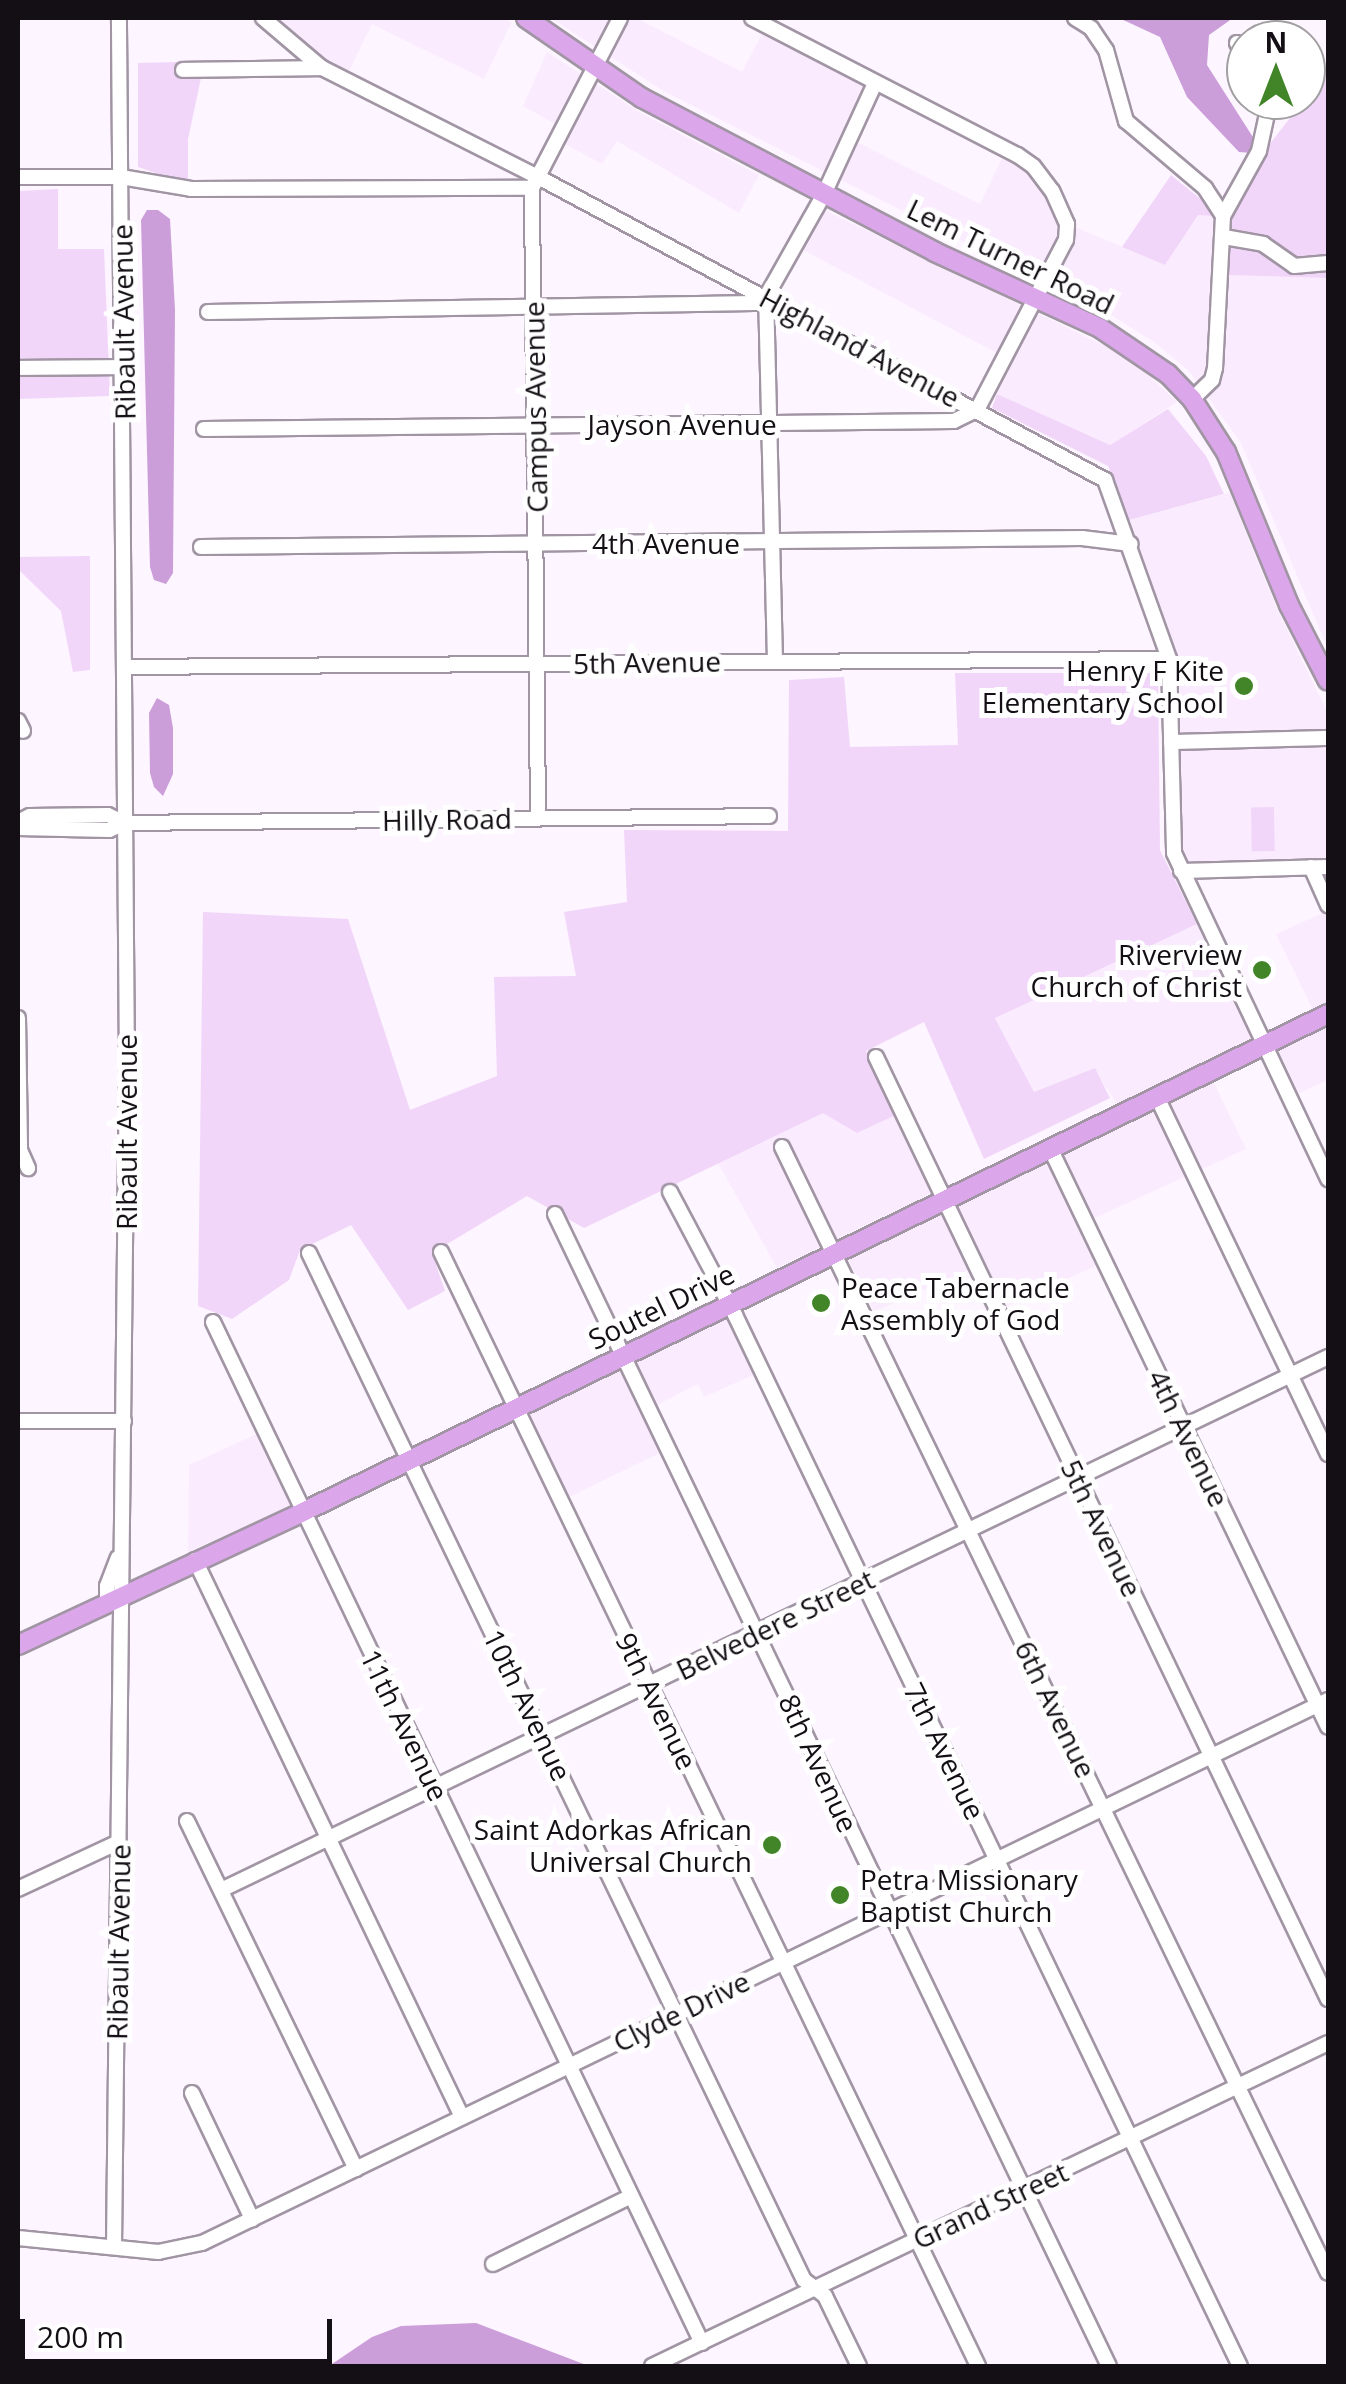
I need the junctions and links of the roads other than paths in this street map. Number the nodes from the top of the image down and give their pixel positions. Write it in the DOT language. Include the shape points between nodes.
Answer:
graph roads {
  1 [pos="119,18"];
  2 [pos="263,18"];
  3 [pos="526,18"];
  4 [pos="620,18"];
  5 [pos="752,18"];
  6 [pos="1075,18"];
  7 [pos="322,68"];
  8 [pos="595,69"];
  9 [pos="183,70"];
  10 [pos="875,83"];
  11 [pos="1265,120"];
  12 [pos="121,176"];
  13 [pos="18,177"];
  14 [pos="535,182"];
  15 [pos="824,194"];
  16 [pos="1224,216"];
  17 [pos="1224,238"];
  18 [pos="1328,263"];
  19 [pos="766,297"];
  20 [pos="1036,299"];
  21 [pos="533,306"];
  22 [pos="208,312"];
  23 [pos="18,368"];
  24 [pos="123,368"];
  25 [pos="1192,398"];
  26 [pos="976,410"];
  27 [pos="770,424"];
  28 [pos="534,426"];
  29 [pos="204,429"];
  30 [pos="774,543"];
  31 [pos="537,544"];
  32 [pos="1131,544"];
  33 [pos="202,547"];
  34 [pos="1168,659"];
  35 [pos="775,660"];
  36 [pos="538,664"];
  37 [pos="125,667"];
  38 [pos="1328,681"];
  39 [pos="1328,738"];
  40 [pos="1171,742"];
  41 [pos="769,816"];
  42 [pos="538,818"];
  43 [pos="125,823"];
  44 [pos="18,825"];
  45 [pos="1311,867"];
  46 [pos="1328,867"];
  47 [pos="1181,871"];
  48 [pos="1328,905"];
  49 [pos="1328,1014"];
  50 [pos="18,1018"];
  51 [pos="1264,1045"];
  52 [pos="876,1057"];
  53 [pos="1157,1097"];
  54 [pos="782,1147"];
  55 [pos="1050,1148"];
  56 [pos="28,1168"];
  57 [pos="1328,1179"];
  58 [pos="670,1192"];
  59 [pos="944,1200"];
  60 [pos="555,1214"];
  61 [pos="441,1252"];
  62 [pos="836,1252"];
  63 [pos="309,1253"];
  64 [pos="728,1304"];
  65 [pos="213,1322"];
  66 [pos="621,1355"];
  67 [pos="1328,1358"];
  68 [pos="1291,1376"];
  69 [pos="518,1408"];
  70 [pos="124,1421"];
  71 [pos="18,1422"];
  72 [pos="1184,1426"];
  73 [pos="1328,1454"];
  74 [pos="409,1460"];
  75 [pos="1078,1479"];
  76 [pos="302,1512"];
  77 [pos="970,1530"];
  78 [pos="194,1560"];
  79 [pos="863,1581"];
  80 [pos="115,1598"];
  81 [pos="757,1633"];
  82 [pos="18,1645"];
  83 [pos="649,1684"];
  84 [pos="1323,1703"];
  85 [pos="1328,1727"];
  86 [pos="543,1736"];
  87 [pos="1211,1756"];
  88 [pos="435,1787"];
  89 [pos="1104,1808"];
  90 [pos="188,1822"];
  91 [pos="328,1839"];
  92 [pos="119,1842"];
  93 [pos="997,1860"];
  94 [pos="18,1889"];
  95 [pos="221,1890"];
  96 [pos="889,1911"];
  97 [pos="782,1963"];
  98 [pos="1328,2000"];
  99 [pos="676,2014"];
  100 [pos="1328,2043"];
  101 [pos="569,2065"];
  102 [pos="1238,2086"];
  103 [pos="192,2093"];
  104 [pos="462,2117"];
  105 [pos="1131,2138"];
  106 [pos="356,2168"];
  107 [pos="1024,2189"];
  108 [pos="631,2196"];
  109 [pos="252,2219"];
  110 [pos="18,2238"];
  111 [pos="916,2240"];
  112 [pos="114,2247"];
  113 [pos="493,2264"];
  114 [pos="1328,2273"];
  115 [pos="815,2289"];
  116 [pos="702,2343"];
  117 [pos="652,2366"];
  118 [pos="858,2366"];
  119 [pos="978,2366"];
  120 [pos="1108,2366"];
  121 [pos="1240,2366"];
  1 -- 12 [label="street, Ribault Avenue"];
  2 -- 7 [label="street, Highland Avenue"];
  3 -- 8 [label="main road, Lem Turner Road"];
  4 -- 8 [label="street, Campus Avenue"];
  5 -- 10 [label="street"];
  6 -- 16 [label="street" via="1106,50 1126,121 1206,188"];
  7 -- 9 [label="street"];
  7 -- 14 [label="street, Highland Avenue"];
  8 -- 14 [label="street, Campus Avenue"];
  8 -- 15 [label="main road, Lem Turner Road"];
  10 -- 15 [label="street"];
  10 -- 20 [label="street" via="1016,155 1043,176 1061,207 1066,240"];
  11 -- 16 [label="street" via="1258,152"];
  12 -- 13 [label="street"];
  12 -- 14 [label="street" via="191,189"];
  12 -- 24 [label="street, Ribault Avenue"];
  14 -- 19 [label="street, Highland Avenue"];
  14 -- 21 [label="street, Campus Avenue"];
  15 -- 19 [label="street"];
  15 -- 20 [label="main road, Lem Turner Road"];
  16 -- 17 [label="street"];
  17 -- 18 [label="street" via="1262,244 1294,266"];
  17 -- 25 [label="street" via="1212,380"];
  19 -- 21 [label="street" via="754,303"];
  19 -- 26 [label="street, Highland Avenue"];
  19 -- 27 [label="street"];
  20 -- 25 [label="main road, Lem Turner Road" via="1141,352"];
  20 -- 26 [label="street"];
  21 -- 22 [label="street"];
  21 -- 28 [label="street, Campus Avenue"];
  23 -- 24 [label="street"];
  24 -- 37 [label="street, Ribault Avenue"];
  25 -- 38 [label="main road, Lem Turner Road" via="1226,452"];
  26 -- 27 [label="street, Jayson Avenue" via="954,421"];
  26 -- 32 [label="street, Highland Avenue" via="1105,480"];
  27 -- 28 [label="street, Jayson Avenue"];
  27 -- 30 [label="street"];
  28 -- 29 [label="street, Jayson Avenue"];
  28 -- 31 [label="street, Campus Avenue"];
  30 -- 31 [label="street, 4th Avenue"];
  30 -- 32 [label="street, 4th Avenue" via="1082,538"];
  30 -- 35 [label="street"];
  31 -- 33 [label="street, 4th Avenue"];
  31 -- 36 [label="street, Campus Avenue"];
  32 -- 34 [label="street, Highland Avenue"];
  34 -- 35 [label="street, 5th Avenue"];
  34 -- 40 [label="street, Highland Avenue"];
  35 -- 36 [label="street, 5th Avenue"];
  36 -- 37 [label="street, 5th Avenue"];
  36 -- 42 [label="street, Campus Avenue"];
  37 -- 43 [label="street, Ribault Avenue"];
  39 -- 40 [label="street"];
  40 -- 47 [label="street, Highland Avenue" via="1171,835"];
  41 -- 42 [label="street, Hilly Road"];
  42 -- 43 [label="street, Hilly Road"];
  43 -- 44 [label="street, Hilly Road" via="108,815 30,816"];
  43 -- 70 [label="street, Ribault Avenue"];
  45 -- 46 [label="street"];
  45 -- 47 [label="street"];
  45 -- 48 [label="street"];
  47 -- 51 [label="street, Highland Avenue"];
  49 -- 51 [label="main road, Soutel Drive"];
  50 -- 56 [label="street" via="20,1150"];
  51 -- 53 [label="main road, Soutel Drive"];
  51 -- 57 [label="street, Highland Avenue"];
  52 -- 59 [label="street, 5th Avenue"];
  53 -- 55 [label="main road, Soutel Drive"];
  53 -- 68 [label="street"];
  54 -- 62 [label="street, 6th Avenue"];
  55 -- 59 [label="main road, Soutel Drive"];
  55 -- 72 [label="street, 4th Avenue"];
  58 -- 64 [label="street, 7th Avenue"];
  59 -- 62 [label="main road, Soutel Drive"];
  59 -- 75 [label="street, 5th Avenue"];
  60 -- 66 [label="street, 8th Avenue"];
  61 -- 69 [label="street, 9th Avenue"];
  62 -- 64 [label="main road, Soutel Drive"];
  62 -- 77 [label="street, 6th Avenue"];
  63 -- 74 [label="street, 10th Avenue"];
  64 -- 66 [label="main road, Soutel Drive"];
  64 -- 79 [label="street, 7th Avenue"];
  65 -- 76 [label="street, 11th Avenue"];
  66 -- 69 [label="main road, Soutel Drive"];
  66 -- 81 [label="street, 8th Avenue"];
  67 -- 68 [label="street, Belvedere Street"];
  68 -- 72 [label="street, Belvedere Street"];
  68 -- 73 [label="street"];
  69 -- 74 [label="main road, Soutel Drive"];
  69 -- 83 [label="street, 9th Avenue"];
  70 -- 71 [label="street"];
  70 -- 80 [label="street, Ribault Avenue"];
  72 -- 75 [label="street, Belvedere Street"];
  72 -- 84 [label="street, 4th Avenue"];
  74 -- 76 [label="main road, Soutel Drive"];
  74 -- 86 [label="street, 10th Avenue"];
  75 -- 77 [label="street, Belvedere Street"];
  75 -- 87 [label="street, 5th Avenue"];
  76 -- 78 [label="main road, Soutel Drive"];
  76 -- 88 [label="street, 11th Avenue"];
  77 -- 79 [label="street, Belvedere Street"];
  77 -- 89 [label="street, 6th Avenue"];
  78 -- 80 [label="main road, Soutel Drive"];
  78 -- 91 [label="street"];
  79 -- 81 [label="street, Belvedere Street"];
  79 -- 93 [label="street, 7th Avenue"];
  80 -- 82 [label="main road, Soutel Drive"];
  80 -- 92 [label="street, Ribault Avenue"];
  81 -- 83 [label="street, Belvedere Street"];
  81 -- 96 [label="street, 8th Avenue"];
  83 -- 86 [label="street, Belvedere Street"];
  83 -- 97 [label="street, 9th Avenue"];
  84 -- 85 [label="street, 4th Avenue"];
  84 -- 87 [label="street, Clyde Drive"];
  86 -- 88 [label="street, Belvedere Street"];
  86 -- 99 [label="street, 10th Avenue"];
  87 -- 89 [label="street, Clyde Drive"];
  87 -- 98 [label="street, 5th Avenue"];
  88 -- 91 [label="street, Belvedere Street"];
  88 -- 101 [label="street, 11th Avenue"];
  89 -- 93 [label="street, Clyde Drive"];
  89 -- 102 [label="street, 6th Avenue"];
  90 -- 95 [label="street"];
  91 -- 95 [label="street, Belvedere Street"];
  91 -- 104 [label="street"];
  92 -- 94 [label="street"];
  92 -- 112 [label="street, Ribault Avenue"];
  93 -- 96 [label="street, Clyde Drive"];
  93 -- 105 [label="street, 7th Avenue"];
  95 -- 106 [label="street"];
  96 -- 97 [label="street, Clyde Drive"];
  96 -- 107 [label="street, 8th Avenue"];
  97 -- 99 [label="street, Clyde Drive"];
  97 -- 111 [label="street, 9th Avenue"];
  99 -- 101 [label="street, Clyde Drive"];
  99 -- 115 [label="street, 10th Avenue" via="804,2280"];
  100 -- 102 [label="street, Grand Street"];
  101 -- 104 [label="street, Clyde Drive"];
  101 -- 108 [label="street, 11th Avenue"];
  102 -- 105 [label="street, Grand Street"];
  102 -- 114 [label="street, 6th Avenue"];
  103 -- 109 [label="street"];
  104 -- 106 [label="street, Clyde Drive"];
  105 -- 107 [label="street, Grand Street"];
  105 -- 121 [label="street, 7th Avenue"];
  106 -- 109 [label="street, Clyde Drive"];
  107 -- 111 [label="street, Grand Street"];
  107 -- 120 [label="street, 8th Avenue"];
  108 -- 113 [label="street"];
  108 -- 116 [label="street, 11th Avenue"];
  109 -- 112 [label="street, Clyde Drive" via="186,2248"];
  110 -- 112 [label="street, Clyde Drive"];
  111 -- 115 [label="street, Grand Street"];
  111 -- 119 [label="street, 9th Avenue"];
  115 -- 116 [label="street, Grand Street"];
  115 -- 118 [label="street, 10th Avenue" via="825,2296"];
  116 -- 117 [label="street, Grand Street"];
}
